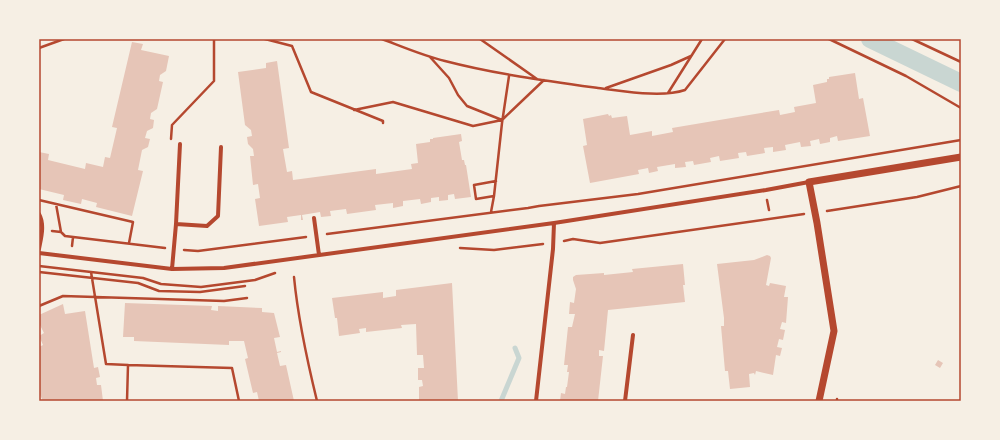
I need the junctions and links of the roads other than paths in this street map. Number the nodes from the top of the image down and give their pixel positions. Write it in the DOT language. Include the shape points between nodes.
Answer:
graph roads {
  1 [pos="180,144"];
  2 [pos="221,147"];
  3 [pos="961,157"];
  4 [pos="809,182"];
  5 [pos="39,214"];
  6 [pos="314,218"];
  7 [pos="554,223"];
  8 [pos="176,224"];
  9 [pos="39,250"];
  10 [pos="39,253"];
  11 [pos="318,255"];
  12 [pos="172,269"];
  13 [pos="633,335"];
  14 [pos="536,401"];
  15 [pos="625,401"];
  16 [pos="819,401"];
  1 -- 8 [label="street"];
  2 -- 8 [label="street" via="218,216 207,226"];
  3 -- 4 [label="street"];
  4 -- 7 [label="street"];
  4 -- 16 [label="street" via="834,331"];
  5 -- 9 [label="street" via="42,222"];
  6 -- 11 [label="street"];
  7 -- 11 [label="street"];
  7 -- 14 [label="street"];
  8 -- 12 [label="street"];
  10 -- 12 [label="street"];
  11 -- 12 [label="street" via="224,268"];
  13 -- 15 [label="street"];
}
